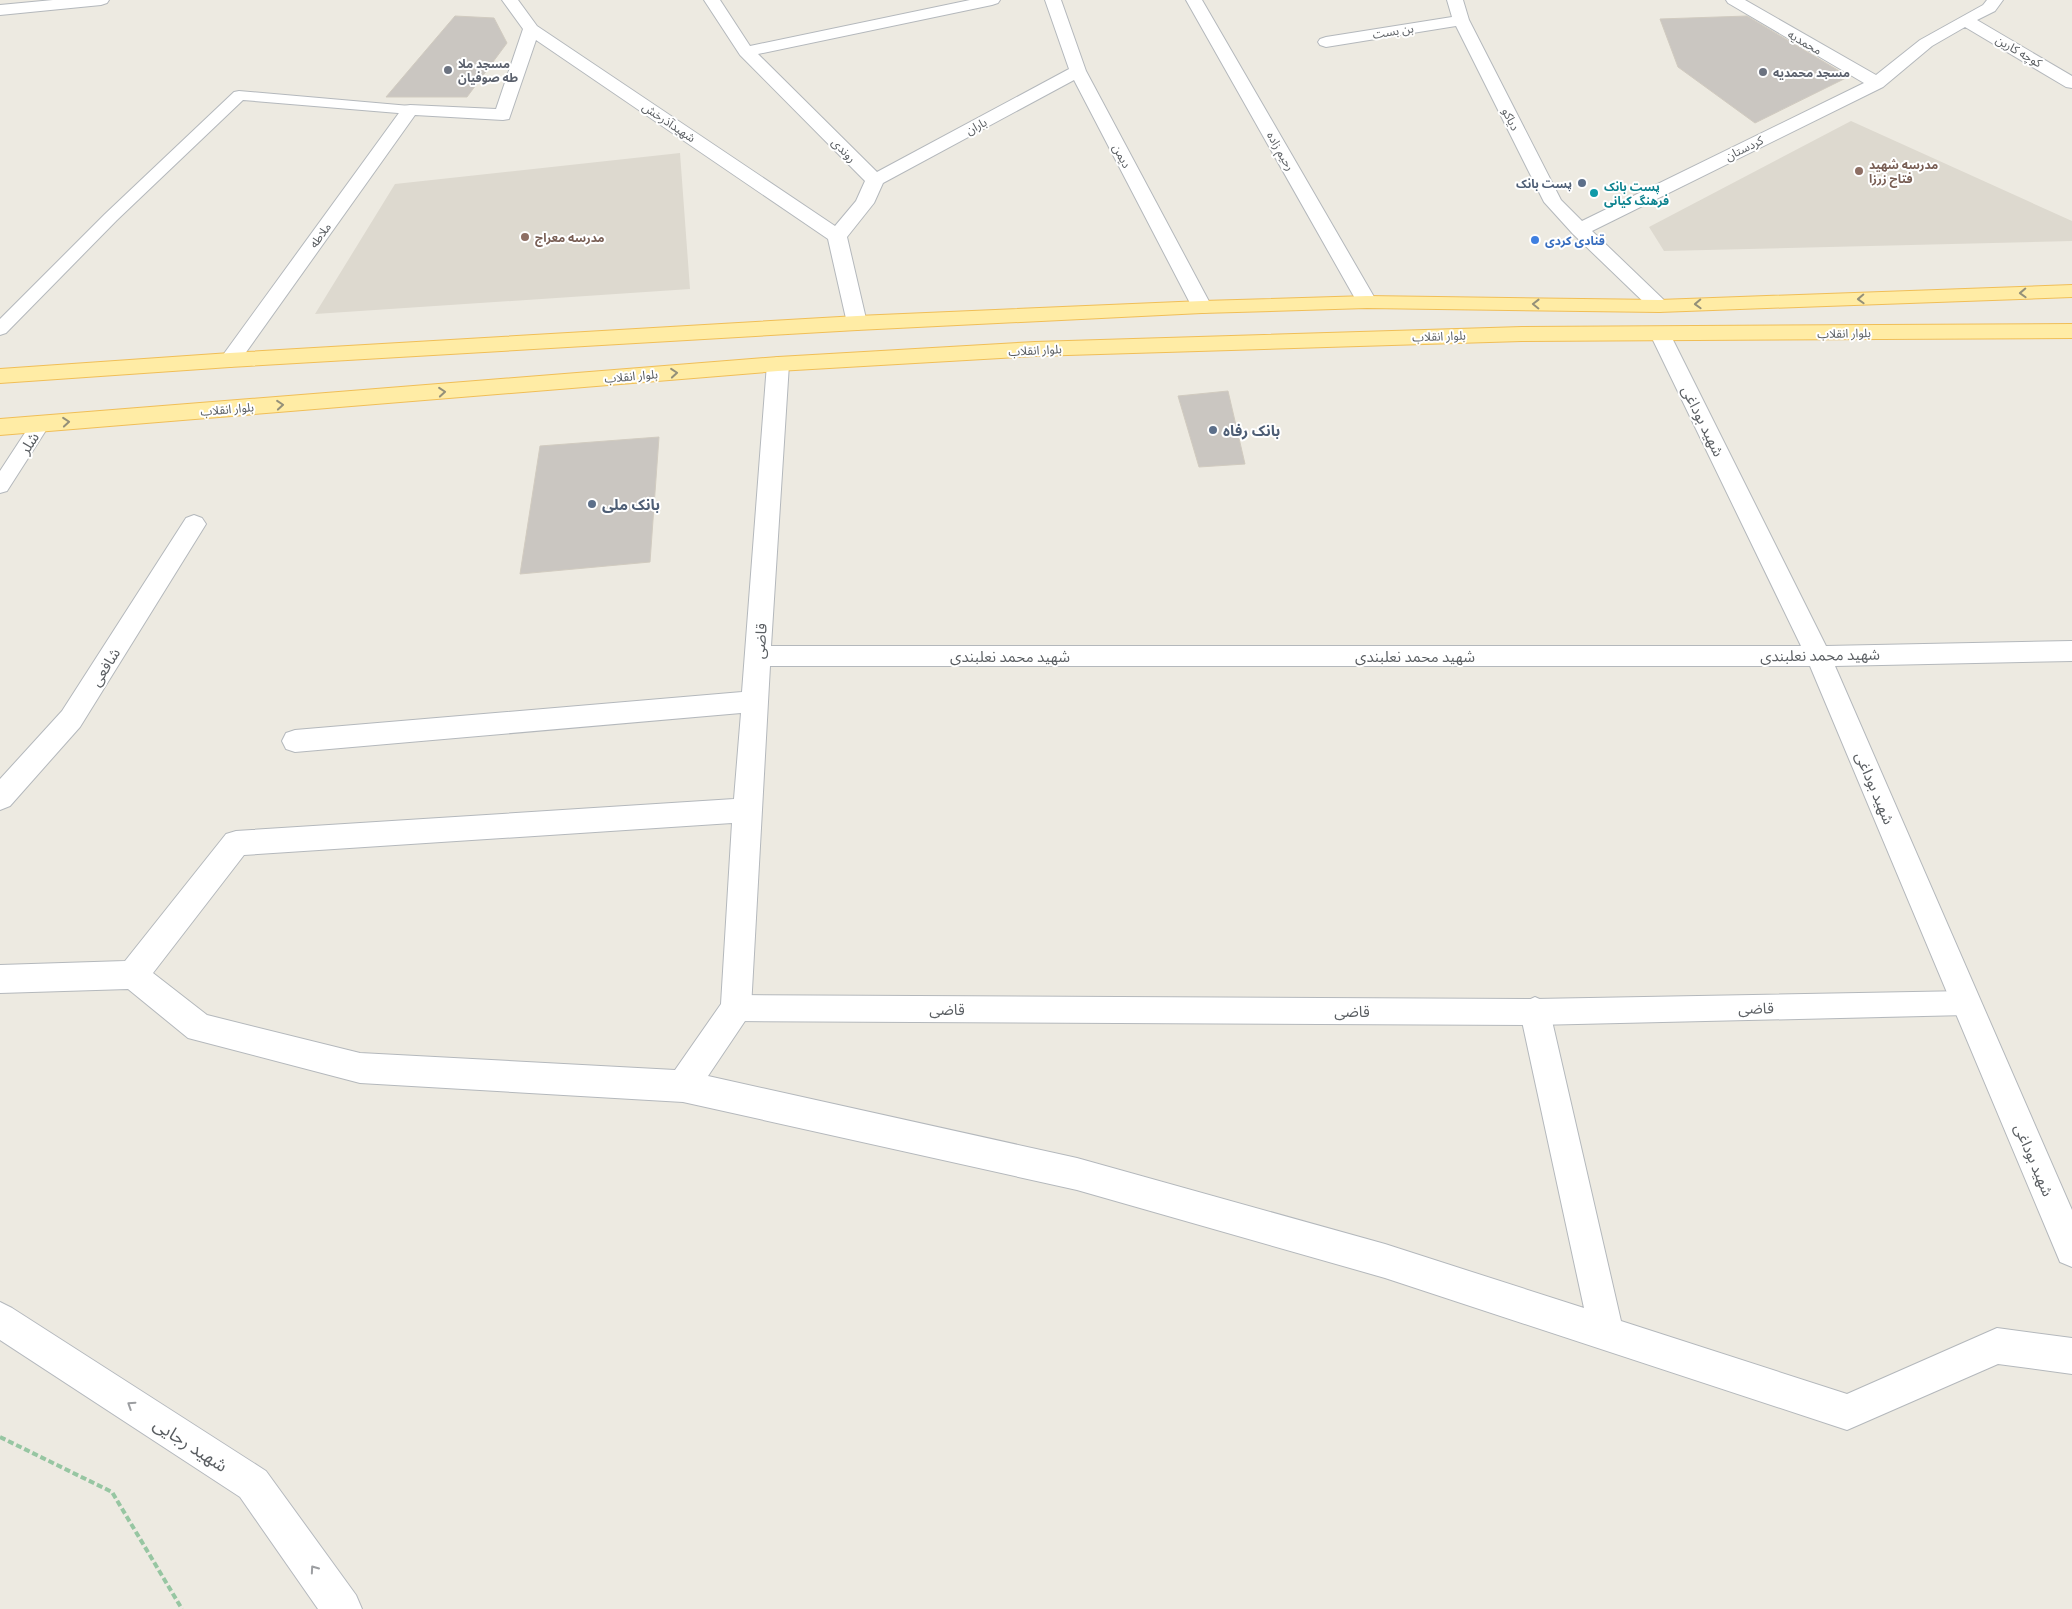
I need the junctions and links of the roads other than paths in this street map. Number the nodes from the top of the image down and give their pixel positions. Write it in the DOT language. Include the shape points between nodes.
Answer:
graph roads {
  1 [pos="101,0"];
  2 [pos="510,0"];
  3 [pos="712,0"];
  4 [pos="900,0"];
  5 [pos="992,0"];
  6 [pos="1053,0"];
  7 [pos="1194,0"];
  8 [pos="1455,0"];
  9 [pos="1734,0"];
  10 [pos="1994,0"];
  11 [pos="0,10"];
  12 [pos="907,16"];
  13 [pos="1461,20"];
  14 [pos="1965,20"];
  15 [pos="531,29"];
  16 [pos="1326,42"];
  17 [pos="746,52"];
  18 [pos="1078,71"];
  19 [pos="1878,83"];
  20 [pos="2072,83"];
  21 [pos="410,110"];
  22 [pos="875,180"];
  23 [pos="1580,230"];
  24 [pos="837,236"];
  25 [pos="2072,291"];
  26 [pos="1368,302"];
  27 [pos="1659,306"];
  28 [pos="1202,307"];
  29 [pos="857,323"];
  30 [pos="0,329"];
  31 [pos="2072,331"];
  32 [pos="1660,334"];
  33 [pos="230,360"];
  34 [pos="778,364"];
  35 [pos="0,376"];
  36 [pos="41,424"];
  37 [pos="0,427"];
  38 [pos="0,486"];
  39 [pos="194,524"];
  40 [pos="2072,652"];
  41 [pos="759,656"];
  42 [pos="1818,656"];
  43 [pos="755,701"];
  44 [pos="296,741"];
  45 [pos="0,798"];
  46 [pos="747,810"];
  47 [pos="133,975"];
  48 [pos="0,979"];
  49 [pos="1967,1003"];
  50 [pos="736,1008"];
  51 [pos="1535,1012"];
  52 [pos="683,1086"];
  53 [pos="2072,1250"];
  54 [pos="0,1320"];
  55 [pos="1607,1335"];
  56 [pos="2072,1356"];
  57 [pos="342,1609"];
  1 -- 11 [label="street"];
  2 -- 15 [label="street, شهیدآذرخش"];
  3 -- 17 [label="street, روندی"];
  4 -- 12 [label="street"];
  5 -- 12 [label="street"];
  6 -- 18 [label="street, دیمن"];
  7 -- 26 [label="street, رحیم زاده"];
  8 -- 13 [label="street, دیاکو"];
  9 -- 19 [label="street, محمدیه"];
  10 -- 14 [label="street, کردستان" via="1989,8"];
  12 -- 17 [label="street"];
  13 -- 16 [label="street, بن بست"];
  13 -- 23 [label="street, دیاکو" via="1553,202"];
  14 -- 19 [label="street, کردستان" via="1926,43"];
  14 -- 20 [label="street, کوچه کارین"];
  15 -- 21 [label="street" via="502,115"];
  15 -- 24 [label="street, شهیدآذرخش"];
  17 -- 22 [label="street, روندی"];
  18 -- 22 [label="street, باران"];
  18 -- 28 [label="street, دیمن"];
  19 -- 23 [label="street, کردستان"];
  21 -- 30 [label="lane" via="239,95"];
  21 -- 33 [label="street, ملاطه"];
  22 -- 24 [label="street" via="865,203"];
  23 -- 27 [label="street"];
  24 -- 29 [label="street"];
  25 -- 27 [label="main road, one-way"];
  27 -- 26 [label="main road, one-way"];
  26 -- 28 [label="main road"];
  28 -- 29 [label="main road"];
  29 -- 33 [label="main road"];
  31 -- 32 [label="main road, بلوار انقلاب"];
  32 -- 34 [label="main road, بلوار انقلاب" via="1522,334 1045,349"];
  32 -- 42 [label="street, شهید بوداغی"];
  33 -- 35 [label="main road"];
  36 -- 34 [label="main road, بلوار انقلاب, one-way"];
  34 -- 41 [label="street, قاضی"];
  36 -- 37 [label="main road, بلوار انقلاب"];
  36 -- 38 [label="lane, شلر"];
  39 -- 45 [label="street, شافعی" via="72,719"];
  40 -- 42 [label="street, شهید محمد نعلبندی"];
  41 -- 42 [label="street, شهید محمد نعلبندی"];
  41 -- 43 [label="street, قاضی"];
  42 -- 49 [label="street, شهید بوداغی"];
  43 -- 44 [label="street"];
  43 -- 46 [label="street, قاضی"];
  46 -- 47 [label="street" via="236,843"];
  46 -- 50 [label="street, قاضی"];
  47 -- 48 [label="street"];
  47 -- 52 [label="street" via="199,1028 360,1068"];
  49 -- 51 [label="lane, قاضی"];
  49 -- 53 [label="street, شهید بوداغی"];
  50 -- 51 [label="lane, قاضی"];
  50 -- 52 [label="street"];
  51 -- 55 [label="street"];
  52 -- 55 [label="street" via="1077,1174 1385,1261"];
  57 -- 54 [label="street, شهید رجایی, one-way" via="253,1484"];
  55 -- 56 [label="street" via="1847,1412 1997,1346"];
}
